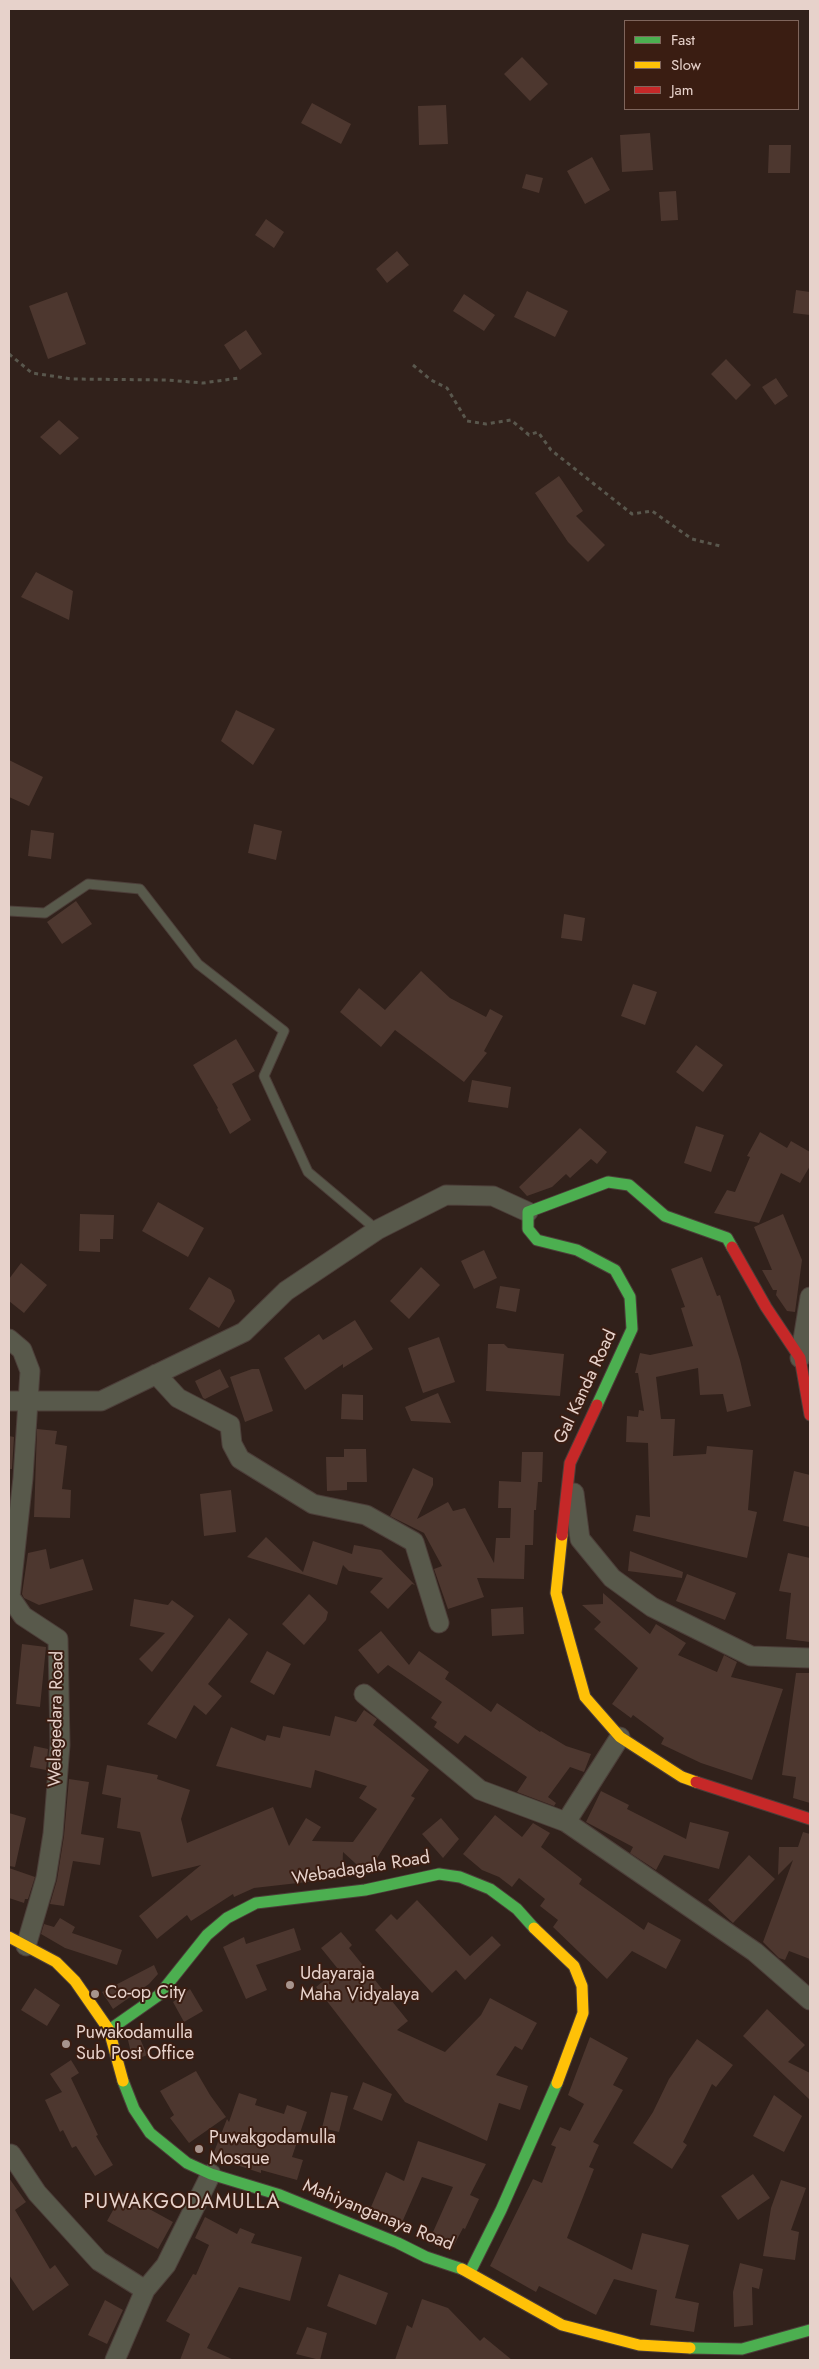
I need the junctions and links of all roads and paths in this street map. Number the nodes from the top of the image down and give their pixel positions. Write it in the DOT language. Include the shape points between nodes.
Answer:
graph roads {
  1 [pos="9,354"];
  2 [pos="413,365"];
  3 [pos="239,378"];
  4 [pos="720,546"];
  5 [pos="9,911"];
  6 [pos="528,1212"];
  7 [pos="377,1230"];
  8 [pos="810,1298"];
  9 [pos="9,1339"];
  10 [pos="800,1358"];
  11 [pos="156,1374"];
  12 [pos="9,1401"];
  13 [pos="29,1402"];
  14 [pos="810,1414"];
  15 [pos="570,1463"];
  16 [pos="439,1623"];
  17 [pos="810,1658"];
  18 [pos="364,1694"];
  19 [pos="620,1736"];
  20 [pos="810,1819"];
  21 [pos="566,1822"];
  22 [pos="9,1938"];
  23 [pos="26,1946"];
  24 [pos="810,2000"];
  25 [pos="110,2030"];
  26 [pos="11,2154"];
  27 [pos="211,2174"];
  28 [pos="470,2272"];
  29 [pos="145,2290"];
  30 [pos="810,2330"];
  31 [pos="115,2360"];
  1 -- 3 [label="path" via="32,373 72,379 188,383"];
  2 -- 4 [label="path" via="431,380 448,388 467,420 486,424 511,420 529,435 538,432 551,450 632,514 652,512 692,539"];
  5 -- 7 [label="lane" via="45,912 88,884 140,890 198,964 284,1031 264,1076 308,1172"];
  6 -- 7 [label="street" via="493,1196 446,1194"];
  6 -- 10 [label="street" via="608,1182 629,1185 665,1216 727,1238"];
  6 -- 15 [label="street, Gal Kanda Road" via="528,1229 537,1240 577,1250 615,1270 630,1297 632,1330"];
  7 -- 11 [label="street" via="286,1290 244,1332"];
  8 -- 10 [label="street"];
  9 -- 13 [label="street, Welagedara Road" via="22,1350 30,1371"];
  10 -- 14 [label="street"];
  11 -- 13 [label="street" via="100,1402"];
  11 -- 16 [label="street" via="178,1398 230,1425 232,1444 240,1459 313,1504 366,1515 414,1542"];
  12 -- 13 [label="street"];
  13 -- 23 [label="street, Welagedara Road" via="10,1597 24,1616 58,1639 60,1745 54,1834 46,1878"];
  15 -- 17 [label="street" via="580,1539 612,1578 652,1607 751,1656"];
  15 -- 19 [label="street, Gal Kanda Road" via="556,1593 586,1697"];
  18 -- 21 [label="street" via="480,1790"];
  19 -- 20 [label="street, Gal Kanda Road" via="682,1777"];
  19 -- 21 [label="street"];
  21 -- 24 [label="street" via="755,1952"];
  22 -- 23 [label="street, Mahiyanganaya Road"];
  23 -- 25 [label="street, Mahiyanganaya Road" via="56,1962"];
  25 -- 27 [label="street, Mahiyanganaya Road" via="118,2069 134,2109 150,2133 187,2163"];
  25 -- 28 [label="street, Webadagala Road" via="158,1995 207,1935 227,1918 256,1903 365,1890 439,1874 460,1877 490,1889 517,1909 574,1966 582,1986 583,2014 556,2086"];
  26 -- 29 [label="street" via="37,2193 99,2261"];
  27 -- 28 [label="street, Mahiyanganaya Road" via="280,2194 398,2242 426,2257"];
  27 -- 29 [label="street" via="166,2265"];
  28 -- 30 [label="street, Mahiyanganaya Road" via="562,2326 639,2345 742,2349"];
  29 -- 31 [label="street"];
}
